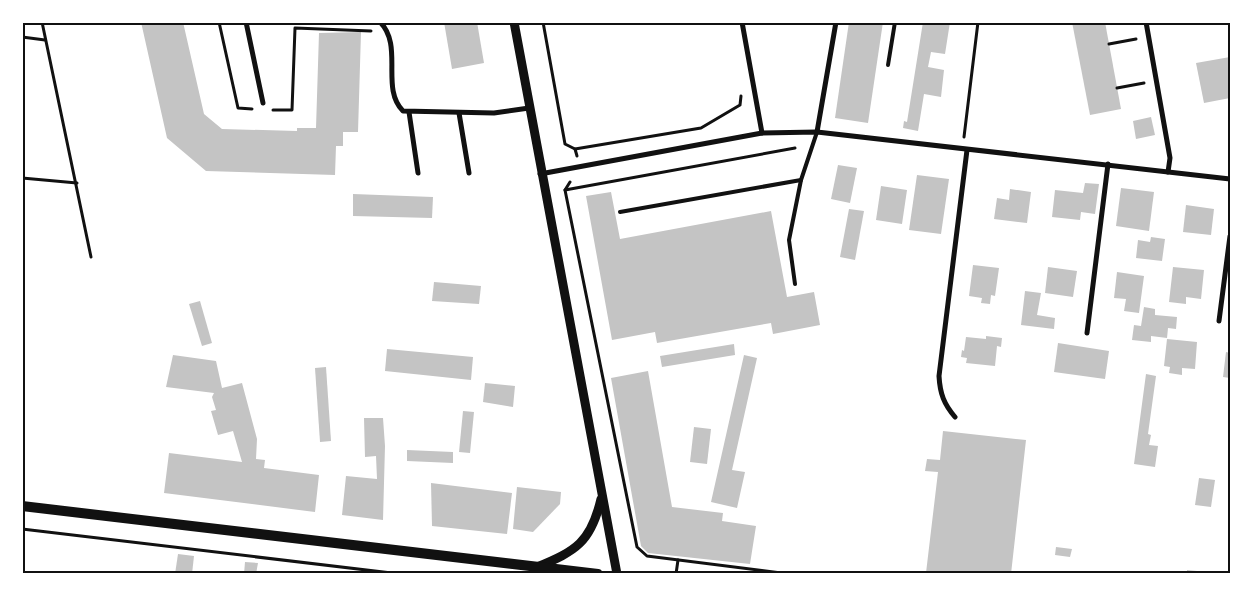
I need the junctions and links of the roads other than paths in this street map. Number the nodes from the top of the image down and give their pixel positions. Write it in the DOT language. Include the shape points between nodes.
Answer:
graph roads {
  1 [pos="246,22"];
  2 [pos="380,22"];
  3 [pos="514,22"];
  4 [pos="742,22"];
  5 [pos="836,22"];
  6 [pos="895,22"];
  7 [pos="1146,22"];
  8 [pos="888,65"];
  9 [pos="264,106"];
  10 [pos="529,108"];
  11 [pos="408,112"];
  12 [pos="459,113"];
  13 [pos="817,132"];
  14 [pos="762,133"];
  15 [pos="967,150"];
  16 [pos="1108,164"];
  17 [pos="418,172"];
  18 [pos="1168,172"];
  19 [pos="469,173"];
  20 [pos="540,174"];
  21 [pos="1230,179"];
  22 [pos="801,180"];
  23 [pos="620,212"];
  24 [pos="1230,236"];
  25 [pos="795,284"];
  26 [pos="1219,321"];
  27 [pos="1088,333"];
  28 [pos="955,418"];
  29 [pos="602,496"];
  30 [pos="22,506"];
  31 [pos="538,567"];
  32 [pos="598,574"];
  33 [pos="617,574"];
  1 -- 9 [label="street"];
  2 -- 11 [label="street" via="387,29 391,41 397,105"];
  3 -- 10 [label="street"];
  4 -- 14 [label="street"];
  5 -- 13 [label="street"];
  6 -- 8 [label="lane"];
  7 -- 18 [label="street" via="1170,158"];
  10 -- 12 [label="street" via="498,113"];
  10 -- 20 [label="street"];
  11 -- 12 [label="street"];
  11 -- 17 [label="street"];
  12 -- 19 [label="street"];
  13 -- 14 [label="street"];
  13 -- 15 [label="street"];
  13 -- 22 [label="lane"];
  14 -- 20 [label="street"];
  15 -- 16 [label="street"];
  15 -- 28 [label="street" via="939,376 940,392"];
  16 -- 18 [label="street"];
  16 -- 27 [label="street"];
  18 -- 21 [label="street"];
  20 -- 29 [label="street"];
  22 -- 23 [label="lane"];
  22 -- 25 [label="lane" via="790,240"];
  24 -- 26 [label="street"];
  29 -- 31 [label="street" via="591,530 581,543 566,555"];
  29 -- 33 [label="street"];
  30 -- 31 [label="main road"];
  31 -- 32 [label="main road"];
}
